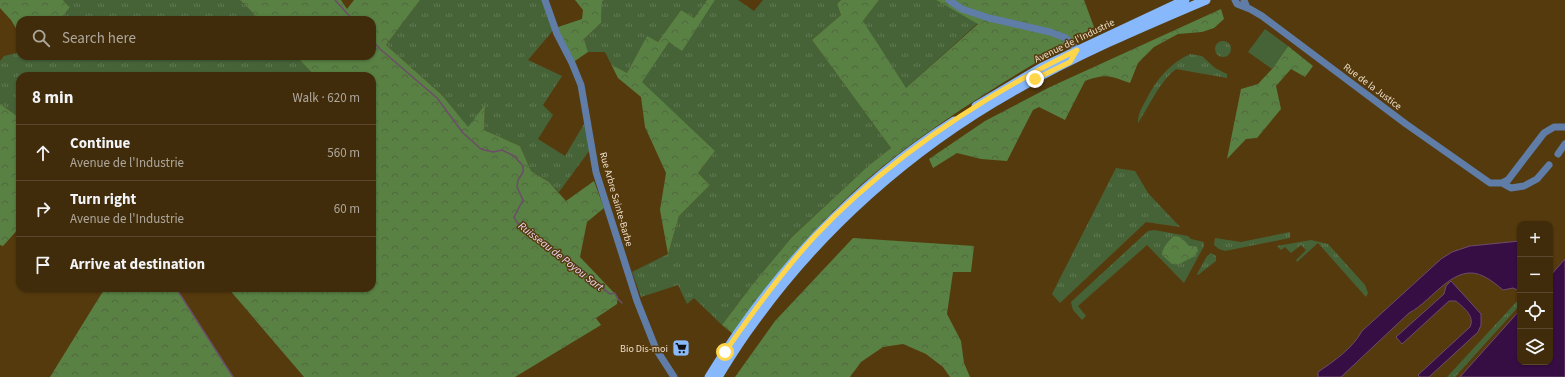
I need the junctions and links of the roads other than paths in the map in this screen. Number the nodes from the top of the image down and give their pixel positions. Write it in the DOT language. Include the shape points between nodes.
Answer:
graph roads {
  1 [pos="545,0"];
  2 [pos="949,0"];
  3 [pos="1185,0"];
  4 [pos="1206,0"];
  5 [pos="1235,0"];
  6 [pos="1244,0"];
  7 [pos="1246,8"];
  8 [pos="1077,50"];
  9 [pos="1090,51"];
  10 [pos="1070,62"];
  11 [pos="1565,126"];
  12 [pos="1565,144"];
  13 [pos="1558,154"];
  14 [pos="1549,165"];
  15 [pos="1502,184"];
  16 [pos="674,377"];
  17 [pos="709,377"];
  18 [pos="718,377"];
  1 -- 16 [label="street, Rue Arbre Sainte-Barbe" via="557,35 581,85 596,172 637,301 656,349"];
  2 -- 8 [label="street" via="962,9 1066,38"];
  3 -- 8 [label="main road, Avenue de l'Industrie"];
  4 -- 9 [label="main road, Avenue de l'Industrie"];
  5 -- 7 [label="street, Rue de la Justice" via="1237,4"];
  6 -- 7 [label="street"];
  7 -- 15 [label="street, Rue de la Justice" via="1262,16 1482,178 1490,183"];
  8 -- 9 [label="street"];
  8 -- 10 [label="street"];
  8 -- 17 [label="main road, Avenue de l'Industrie" via="1008,86 951,122 864,190 814,238 784,272 757,306"];
  9 -- 10 [label="main road, Avenue de l'Industrie"];
  10 -- 18 [label="main road, Avenue de l'Industrie" via="1011,92 957,125 882,183 819,244 779,290"];
  11 -- 15 [label="street" via="1554,127 1544,133 1508,180"];
  12 -- 13 [label="street"];
  14 -- 15 [label="street, Rue de la Justice" via="1537,179 1524,186 1511,188"];
}
